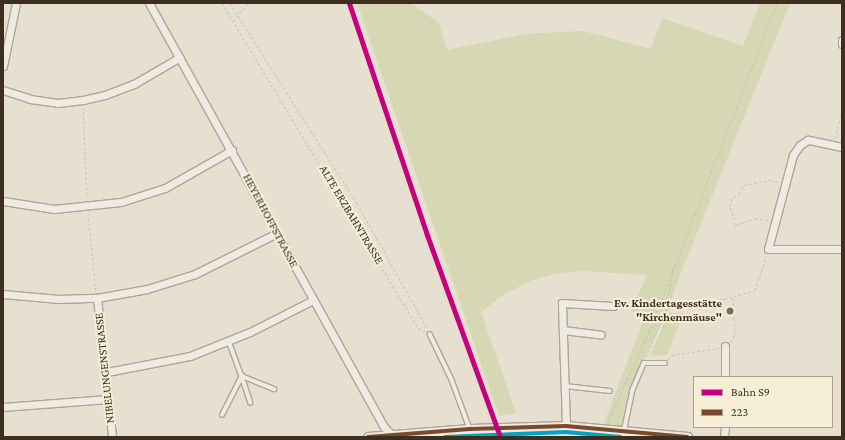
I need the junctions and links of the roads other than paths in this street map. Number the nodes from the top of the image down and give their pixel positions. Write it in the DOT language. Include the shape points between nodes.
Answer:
graph roads {
  1 [pos="16,3"];
  2 [pos="149,3"];
  3 [pos="180,57"];
  4 [pos="3,66"];
  5 [pos="3,90"];
  6 [pos="842,147"];
  7 [pos="232,150"];
  8 [pos="3,201"];
  9 [pos="277,233"];
  10 [pos="842,249"];
  11 [pos="3,294"];
  12 [pos="97,298"];
  13 [pos="312,300"];
  14 [pos="613,306"];
  15 [pos="563,330"];
  16 [pos="430,334"];
  17 [pos="601,335"];
  18 [pos="229,341"];
  19 [pos="725,346"];
  20 [pos="665,363"];
  21 [pos="107,372"];
  22 [pos="242,376"];
  23 [pos="725,376"];
  24 [pos="565,386"];
  25 [pos="274,389"];
  26 [pos="610,391"];
  27 [pos="108,399"];
  28 [pos="252,403"];
  29 [pos="3,407"];
  30 [pos="222,415"];
  31 [pos="566,426"];
  32 [pos="470,429"];
  33 [pos="624,431"];
  34 [pos="636,435"];
  35 [pos="392,436"];
  36 [pos="112,437"];
  37 [pos="368,437"];
  38 [pos="688,437"];
  1 -- 4 [label="street"];
  2 -- 3 [label="street, HEYERHOFFSTRASSE"];
  3 -- 5 [label="street" via="134,84 83,100 58,102 30,99"];
  3 -- 7 [label="street, HEYERHOFFSTRASSE"];
  6 -- 10 [label="street" via="808,140 800,145 793,155 768,250"];
  7 -- 8 [label="street" via="165,188 121,202 54,209"];
  7 -- 9 [label="street, HEYERHOFFSTRASSE"];
  9 -- 12 [label="street" via="195,274 147,289"];
  9 -- 13 [label="street, HEYERHOFFSTRASSE"];
  11 -- 12 [label="street" via="59,299"];
  12 -- 21 [label="street, NIBELUNGENSTRASSE"];
  13 -- 18 [label="street"];
  13 -- 35 [label="street, HEYERHOFFSTRASSE"];
  14 -- 15 [label="street" via="562,304"];
  15 -- 17 [label="street"];
  15 -- 24 [label="street"];
  16 -- 32 [label="lane" via="452,380"];
  18 -- 21 [label="street" via="190,356"];
  18 -- 22 [label="lane"];
  19 -- 23 [label="street"];
  20 -- 33 [label="lane" via="644,364 632,391"];
  21 -- 27 [label="street, NIBELUNGENSTRASSE"];
  22 -- 25 [label="lane"];
  22 -- 28 [label="lane"];
  22 -- 30 [label="lane"];
  24 -- 26 [label="lane"];
  24 -- 31 [label="street"];
  27 -- 29 [label="street"];
  27 -- 36 [label="street, NIBELUNGENSTRASSE"];
  31 -- 32 [label="street"];
  31 -- 33 [label="street"];
  32 -- 35 [label="street"];
  33 -- 34 [label="street"];
  34 -- 38 [label="street"];
  35 -- 37 [label="street"];
}
